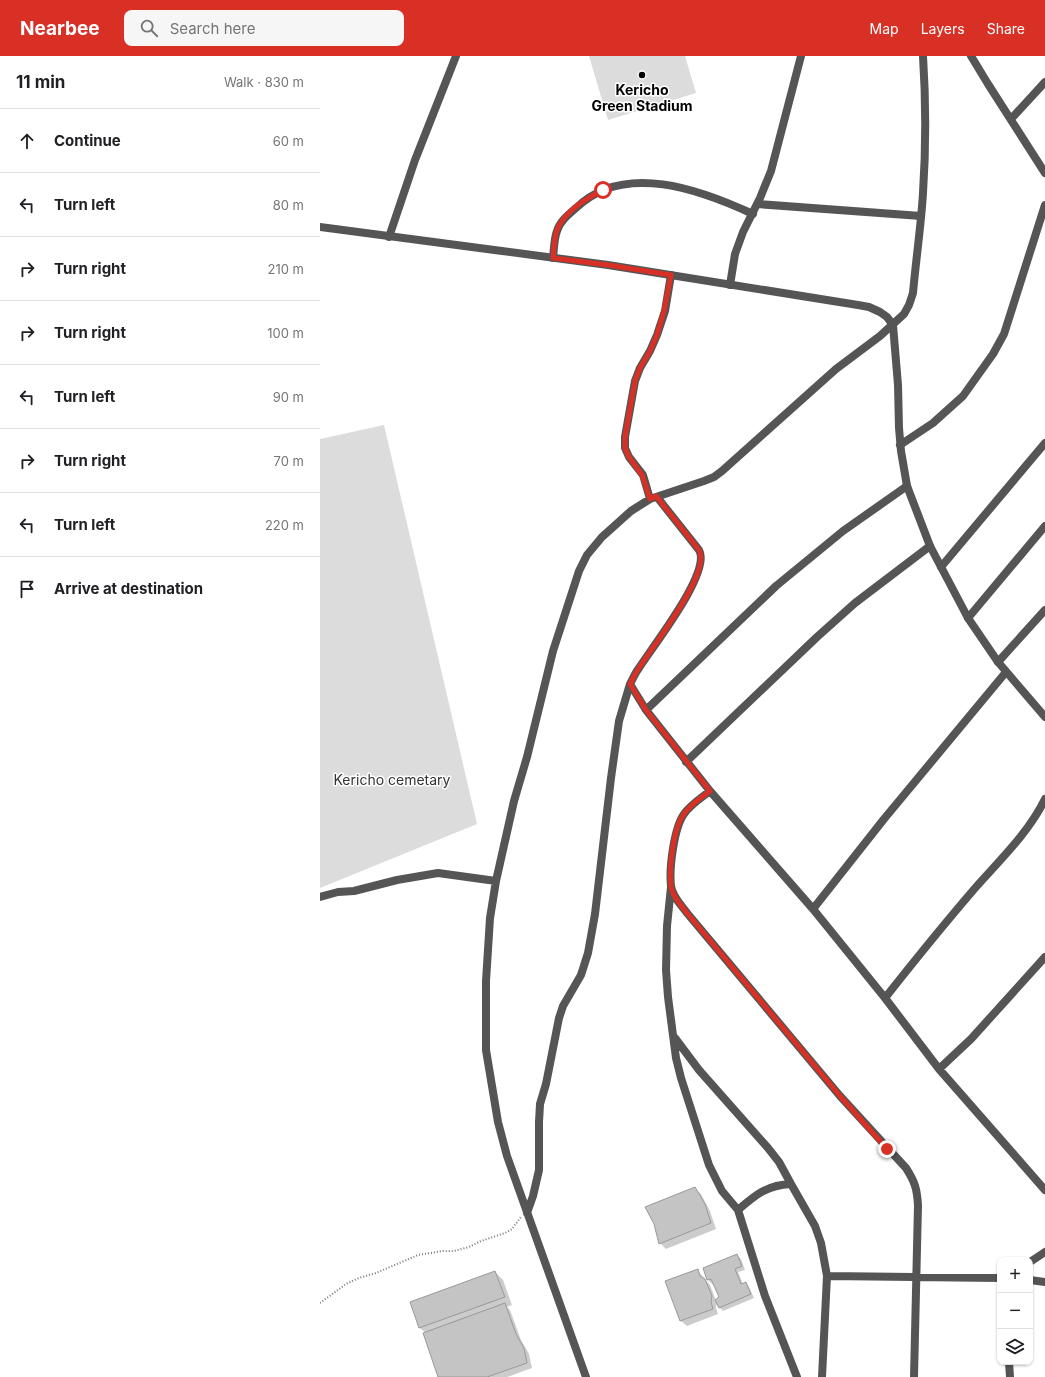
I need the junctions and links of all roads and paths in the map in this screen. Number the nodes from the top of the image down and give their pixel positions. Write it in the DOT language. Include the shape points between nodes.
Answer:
graph roads {
  1 [pos="456,56"];
  2 [pos="801,56"];
  3 [pos="923,56"];
  4 [pos="971,56"];
  5 [pos="1045,82"];
  6 [pos="1010,119"];
  7 [pos="1045,173"];
  8 [pos="757,204"];
  9 [pos="1045,206"];
  10 [pos="753,214"];
  11 [pos="921,216"];
  12 [pos="320,227"];
  13 [pos="389,237"];
  14 [pos="553,258"];
  15 [pos="671,275"];
  16 [pos="730,285"];
  17 [pos="893,325"];
  18 [pos="1045,443"];
  19 [pos="900,445"];
  20 [pos="907,486"];
  21 [pos="653,498"];
  22 [pos="1045,526"];
  23 [pos="930,546"];
  24 [pos="941,567"];
  25 [pos="1045,610"];
  26 [pos="968,618"];
  27 [pos="998,662"];
  28 [pos="1006,672"];
  29 [pos="630,684"];
  30 [pos="646,710"];
  31 [pos="1045,717"];
  32 [pos="686,762"];
  33 [pos="710,791"];
  34 [pos="1045,799"];
  35 [pos="496,881"];
  36 [pos="671,887"];
  37 [pos="320,897"];
  38 [pos="812,909"];
  39 [pos="1045,957"];
  40 [pos="885,998"];
  41 [pos="674,1037"];
  42 [pos="939,1069"];
  43 [pos="791,1184"];
  44 [pos="1045,1190"];
  45 [pos="738,1210"];
  46 [pos="527,1213"];
  47 [pos="1045,1252"];
  48 [pos="1033,1260"];
  49 [pos="827,1276"];
  50 [pos="916,1277"];
  51 [pos="997,1278"];
  52 [pos="1033,1280"];
  53 [pos="1045,1282"];
  54 [pos="320,1303"];
  55 [pos="1010,1365"];
  56 [pos="586,1377"];
  57 [pos="797,1377"];
  58 [pos="822,1377"];
  59 [pos="914,1377"];
  60 [pos="1010,1377"];
  1 -- 13 [label="street" via="415,160"];
  2 -- 8 [label="street" via="771,171"];
  3 -- 11 [label="street" via="926,132"];
  4 -- 6 [label="street"];
  5 -- 6 [label="street"];
  6 -- 7 [label="street"];
  8 -- 10 [label="street"];
  8 -- 11 [label="street"];
  9 -- 19 [label="street" via="1004,334 993,354 963,396 933,424"];
  10 -- 14 [label="street" via="722,200 680,187 628,183 603,190 584,200 567,216 557,230"];
  10 -- 16 [label="street" via="735,254"];
  11 -- 17 [label="street" via="910,305"];
  12 -- 13 [label="street"];
  13 -- 14 [label="street"];
  14 -- 15 [label="street"];
  15 -- 16 [label="street"];
  15 -- 21 [label="street" via="657,335 635,381 625,437 625,448 629,457 642,475"];
  16 -- 17 [label="street" via="869,308 887,317"];
  17 -- 19 [label="street"];
  17 -- 21 [label="street" via="836,369 714,477"];
  18 -- 24 [label="street"];
  19 -- 20 [label="street"];
  20 -- 23 [label="street"];
  20 -- 30 [label="street" via="842,531 776,586"];
  21 -- 29 [label="street" via="699,550 702,559 693,584 680,608"];
  21 -- 35 [label="street" via="631,511 602,537 579,571 553,651"];
  22 -- 26 [label="street"];
  23 -- 24 [label="street"];
  23 -- 32 [label="street" via="855,603 822,632"];
  24 -- 26 [label="street"];
  25 -- 27 [label="street"];
  26 -- 27 [label="street"];
  27 -- 28 [label="street"];
  28 -- 31 [label="street"];
  28 -- 38 [label="street"];
  29 -- 30 [label="street"];
  29 -- 46 [label="street" via="619,720 588,953 581,975 559,1018 540,1104 539,1170"];
  30 -- 32 [label="street"];
  32 -- 33 [label="street"];
  33 -- 36 [label="street" via="691,806 678,826 673,845"];
  33 -- 38 [label="street"];
  34 -- 40 [label="street" via="1021,836"];
  35 -- 37 [label="street" via="438,873"];
  35 -- 46 [label="street" via="488,947 486,1050 498,1122"];
  36 -- 41 [label="street" via="666,970"];
  36 -- 50 [label="street" via="687,913 840,1096 906,1168 917,1190"];
  38 -- 40 [label="street"];
  39 -- 42 [label="street" via="971,1040"];
  40 -- 42 [label="street"];
  41 -- 43 [label="street" via="771,1153"];
  41 -- 45 [label="street" via="681,1078 709,1165 722,1191"];
  42 -- 44 [label="street"];
  43 -- 45 [label="street" via="768,1188"];
  43 -- 49 [label="street" via="815,1226"];
  45 -- 57 [label="street" via="765,1296"];
  46 -- 54 [label="path" via="505,1233 470,1247 418,1255 346,1284"];
  46 -- 56 [label="street"];
  47 -- 48 [label="street"];
  49 -- 50 [label="street"];
  49 -- 58 [label="street"];
  50 -- 51 [label="street"];
  50 -- 59 [label="street"];
  52 -- 53 [label="street"];
  55 -- 60 [label="street"];
}
